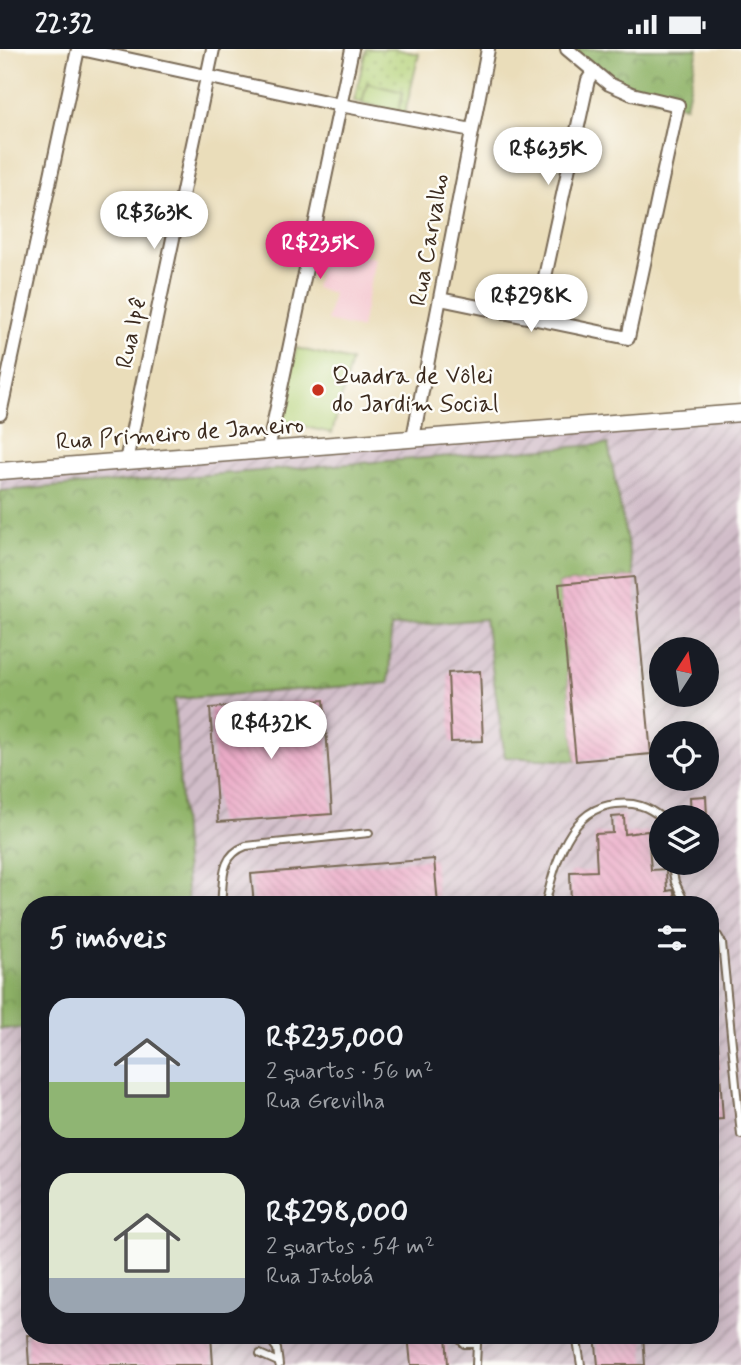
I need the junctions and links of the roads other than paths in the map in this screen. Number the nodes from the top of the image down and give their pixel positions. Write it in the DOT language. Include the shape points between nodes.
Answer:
graph roads {
  1 [pos="79,49"];
  2 [pos="214,49"];
  3 [pos="352,49"];
  4 [pos="488,49"];
  5 [pos="567,49"];
  6 [pos="594,71"];
  7 [pos="208,77"];
  8 [pos="340,106"];
  9 [pos="472,130"];
  10 [pos="440,299"];
  11 [pos="536,318"];
  12 [pos="741,413"];
  13 [pos="0,414"];
  14 [pos="413,438"];
  15 [pos="268,450"];
  16 [pos="126,461"];
  17 [pos="0,471"];
  18 [pos="649,808"];
  19 [pos="369,834"];
  20 [pos="674,875"];
  21 [pos="223,896"];
  22 [pos="547,896"];
  23 [pos="682,896"];
  24 [pos="719,938"];
  25 [pos="741,1135"];
  26 [pos="275,1344"];
  27 [pos="477,1344"];
  28 [pos="578,1344"];
  29 [pos="260,1354"];
  30 [pos="279,1363"];
  31 [pos="476,1365"];
  32 [pos="581,1365"];
  1 -- 7 [label="street"];
  1 -- 13 [label="street"];
  2 -- 7 [label="street, Rua Ipê"];
  3 -- 8 [label="street"];
  4 -- 9 [label="street, Rua Carvalho"];
  5 -- 6 [label="street"];
  6 -- 11 [label="street" via="588,80"];
  6 -- 11 [label="street" via="620,90 678,105 628,338"];
  7 -- 8 [label="street"];
  7 -- 16 [label="street, Rua Ipê"];
  8 -- 9 [label="street"];
  8 -- 15 [label="street"];
  9 -- 10 [label="street, Rua Carvalho"];
  10 -- 11 [label="street"];
  10 -- 14 [label="street, Rua Carvalho"];
  12 -- 14 [label="street, Rua Primeiro de Janeiro"];
  14 -- 15 [label="street, Rua Primeiro de Janeiro"];
  15 -- 16 [label="street, Rua Primeiro de Janeiro"];
  16 -- 17 [label="street, Rua Primeiro de Janeiro"];
  18 -- 22 [label="lane" via="631,803 603,805 582,818 567,839"];
  19 -- 21 [label="lane" via="234,850 224,872"];
  20 -- 23 [label="lane"];
  24 -- 25 [label="lane"];
  26 -- 30 [label="lane"];
  27 -- 31 [label="lane"];
  28 -- 32 [label="lane"];
  29 -- 30 [label="lane"];
}
